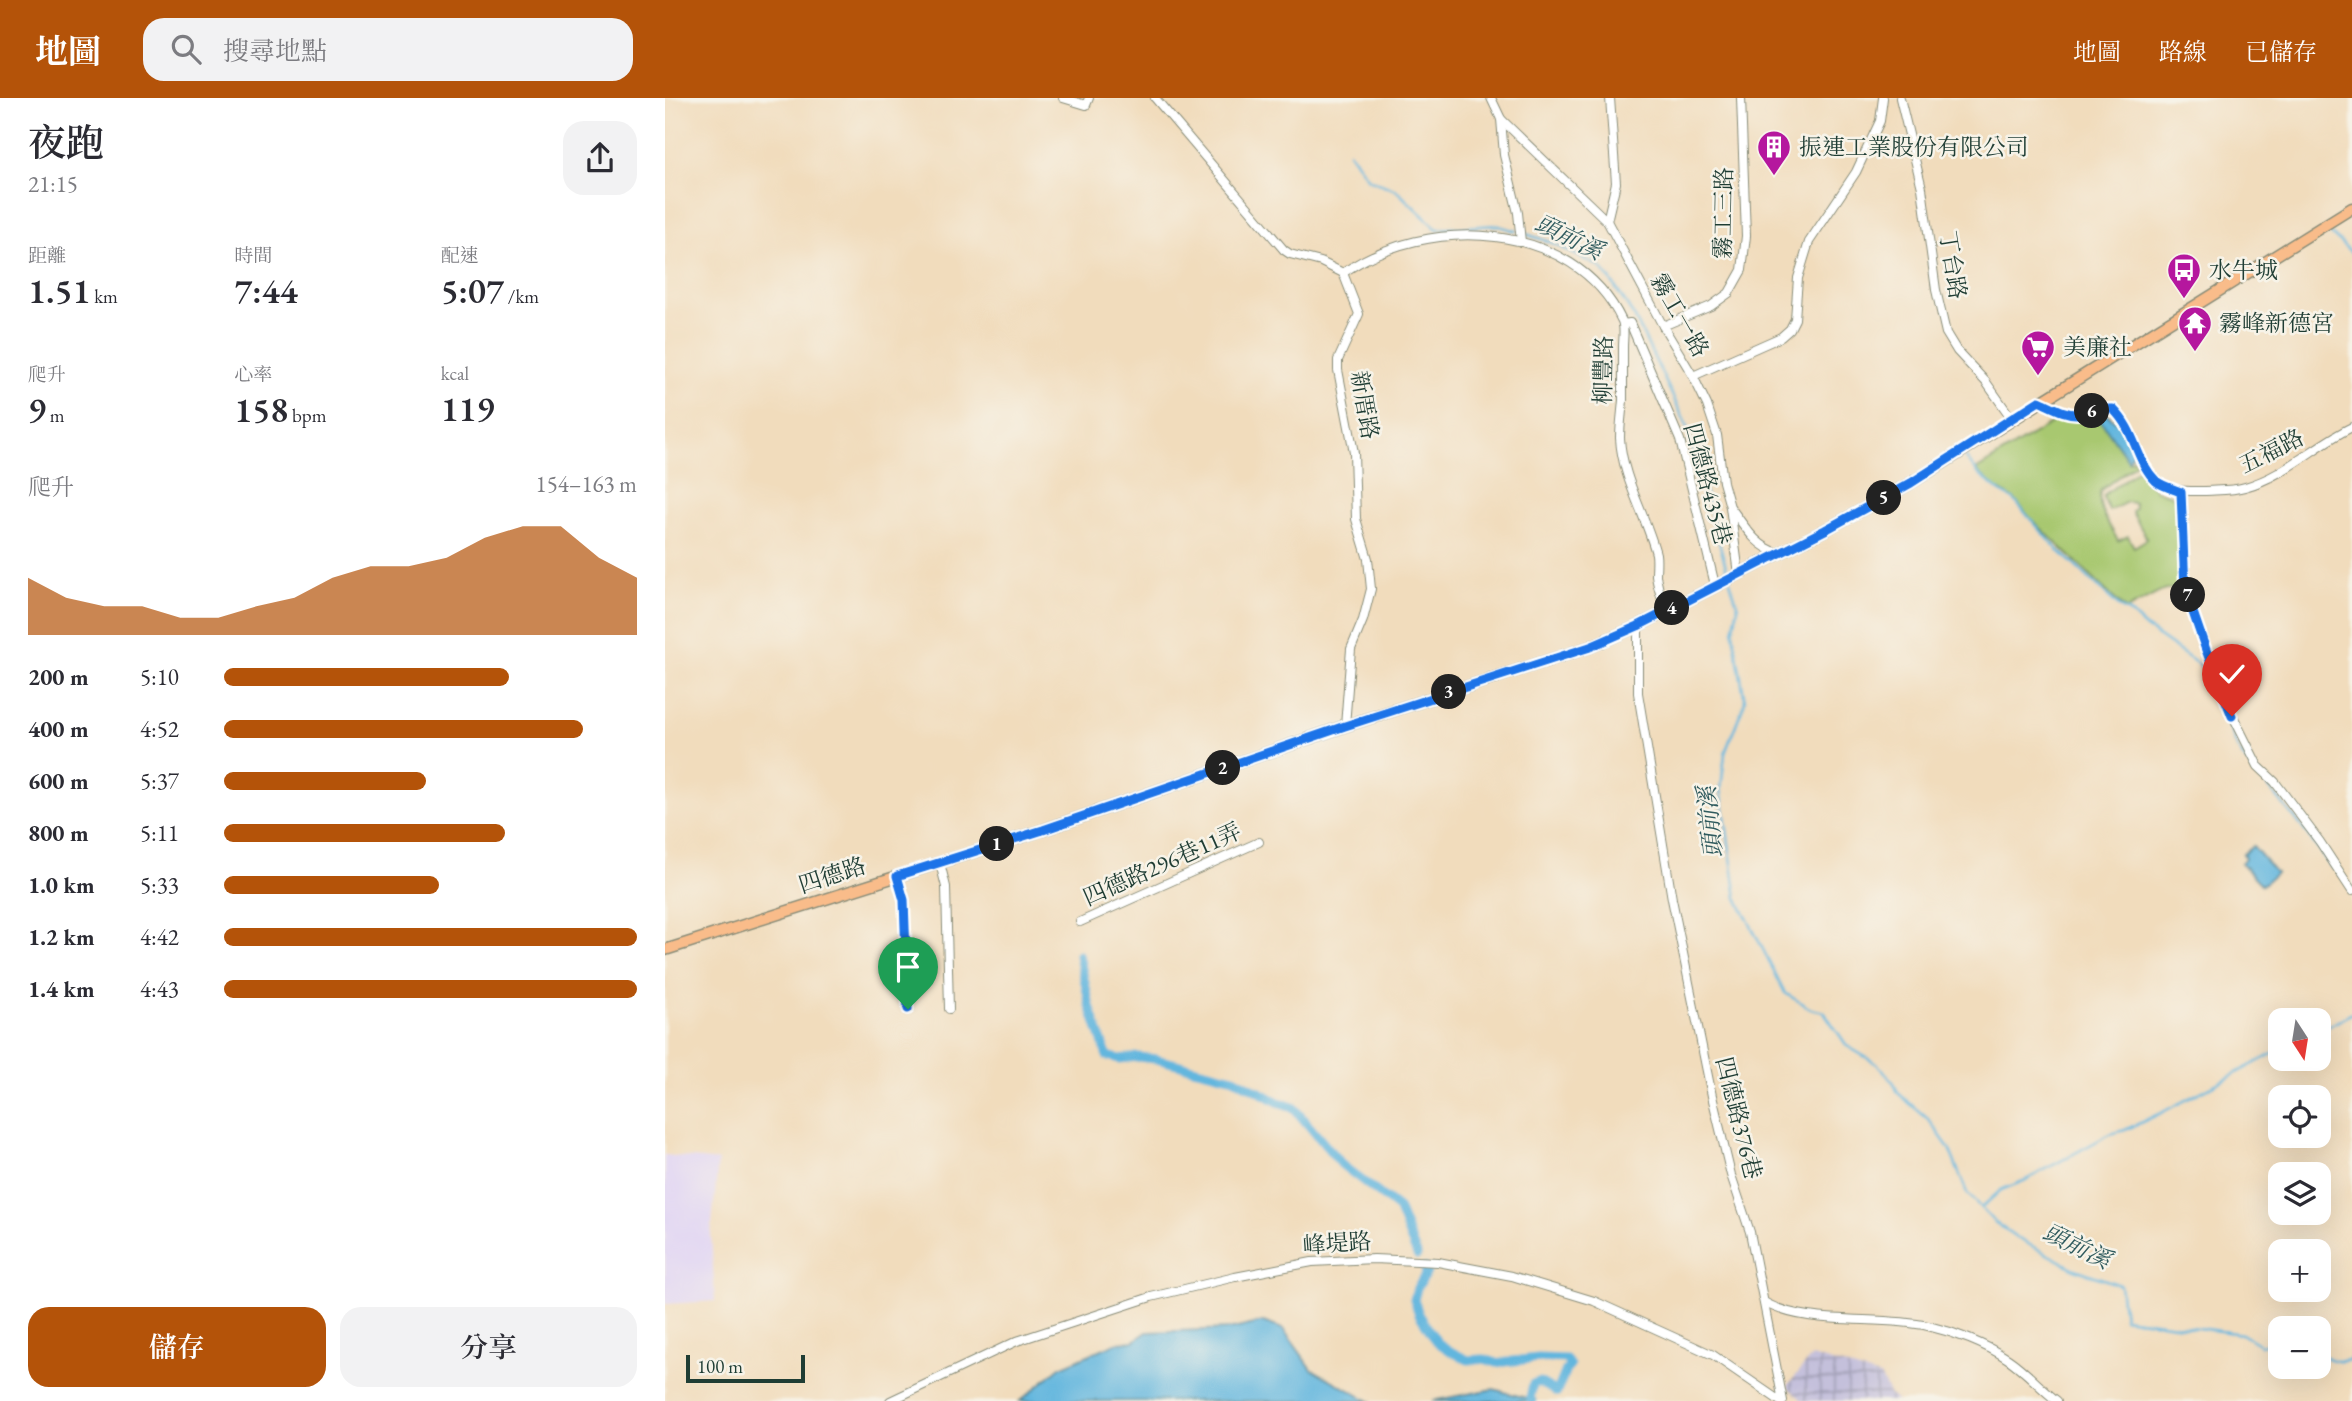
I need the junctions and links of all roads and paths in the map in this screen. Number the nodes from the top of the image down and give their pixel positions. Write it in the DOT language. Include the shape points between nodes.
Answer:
graph roads {
  1 [pos="1063,98"];
  2 [pos="1089,98"];
  3 [pos="1155,98"];
  4 [pos="1491,98"];
  5 [pos="1610,98"];
  6 [pos="1741,98"];
  7 [pos="1884,98"];
  8 [pos="1900,98"];
  9 [pos="1501,119"];
  10 [pos="2352,208"];
  11 [pos="1607,221"];
  12 [pos="1521,242"];
  13 [pos="1343,273"];
  14 [pos="1623,324"];
  15 [pos="1663,326"];
  16 [pos="1693,376"];
  17 [pos="2039,401"];
  18 [pos="2012,419"];
  19 [pos="2352,427"];
  20 [pos="2181,492"];
  21 [pos="1730,507"];
  22 [pos="1779,553"];
  23 [pos="1737,575"];
  24 [pos="1718,584"];
  25 [pos="1666,611"];
  26 [pos="1638,626"];
  27 [pos="1345,726"];
  28 [pos="1259,842"];
  29 [pos="940,863"];
  30 [pos="897,876"];
  31 [pos="2352,891"];
  32 [pos="1080,922"];
  33 [pos="665,950"];
  34 [pos="908,1009"];
  35 [pos="949,1009"];
  36 [pos="1764,1302"];
  37 [pos="890,1401"];
  38 [pos="1781,1401"];
  39 [pos="2057,1401"];
  1 -- 2 [label="street" via="1086,105"];
  3 -- 13 [label="street" via="1284,250"];
  4 -- 9 [label="street"];
  5 -- 11 [label="street" via="1616,183"];
  6 -- 15 [label="street, 霧工三路" via="1746,236 1742,270 1729,293 1711,306"];
  7 -- 16 [label="street" via="1880,121 1856,172 1809,242 1790,329"];
  8 -- 18 [label="street, 丁台路" via="1946,333"];
  9 -- 11 [label="street, 霧工一路"];
  9 -- 12 [label="street"];
  10 -- 17 [label="main road"];
  11 -- 15 [label="street, 霧工一路"];
  12 -- 13 [label="street, 柳豐路" via="1478,235 1428,240 1381,252"];
  12 -- 14 [label="street, 柳豐路" via="1565,258 1582,270"];
  13 -- 27 [label="street, 新厝路" via="1359,314 1338,360 1338,370 1354,453 1356,519 1369,559 1371,589 1351,649"];
  14 -- 24 [label="street, 四德路435巷" via="1630,323 1680,440"];
  14 -- 25 [label="street, 柳豐路" via="1620,439 1656,557"];
  15 -- 16 [label="street, 霧工一路"];
  16 -- 21 [label="street, 霧工一路" via="1717,435"];
  17 -- 18 [label="main road"];
  17 -- 20 [label="street" via="2077,414 2113,409 2157,483"];
  18 -- 22 [label="main road" via="1911,483"];
  19 -- 20 [label="street, 五福路" via="2264,481 2242,488"];
  20 -- 31 [label="street" via="2185,589 2232,716 2258,766 2275,782"];
  21 -- 22 [label="street" via="1765,549"];
  21 -- 23 [label="street, 霧工一路"];
  22 -- 23 [label="main road"];
  23 -- 24 [label="main road, 四德路"];
  24 -- 25 [label="main road, 四德路"];
  25 -- 26 [label="main road, 四德路"];
  26 -- 27 [label="main road, 四德路" via="1590,647"];
  26 -- 36 [label="street, 四德路376巷" via="1638,694 1672,899 1712,1096 1731,1175 1751,1232"];
  27 -- 29 [label="main road, 四德路"];
  28 -- 32 [label="street, 四德路296巷11弄"];
  29 -- 30 [label="main road, 四德路"];
  29 -- 35 [label="street" via="946,887"];
  30 -- 33 [label="main road, 四德路"];
  30 -- 34 [label="street" via="904,900"];
  36 -- 38 [label="street, 四德路376巷"];
  36 -- 39 [label="street" via="1783,1312 1889,1320 1947,1331 2007,1358"];
  37 -- 38 [label="street, 峰堤路" via="1017,1341 1151,1297 1312,1262 1374,1259 1438,1262 1512,1276 1594,1301 1713,1355"];
}
